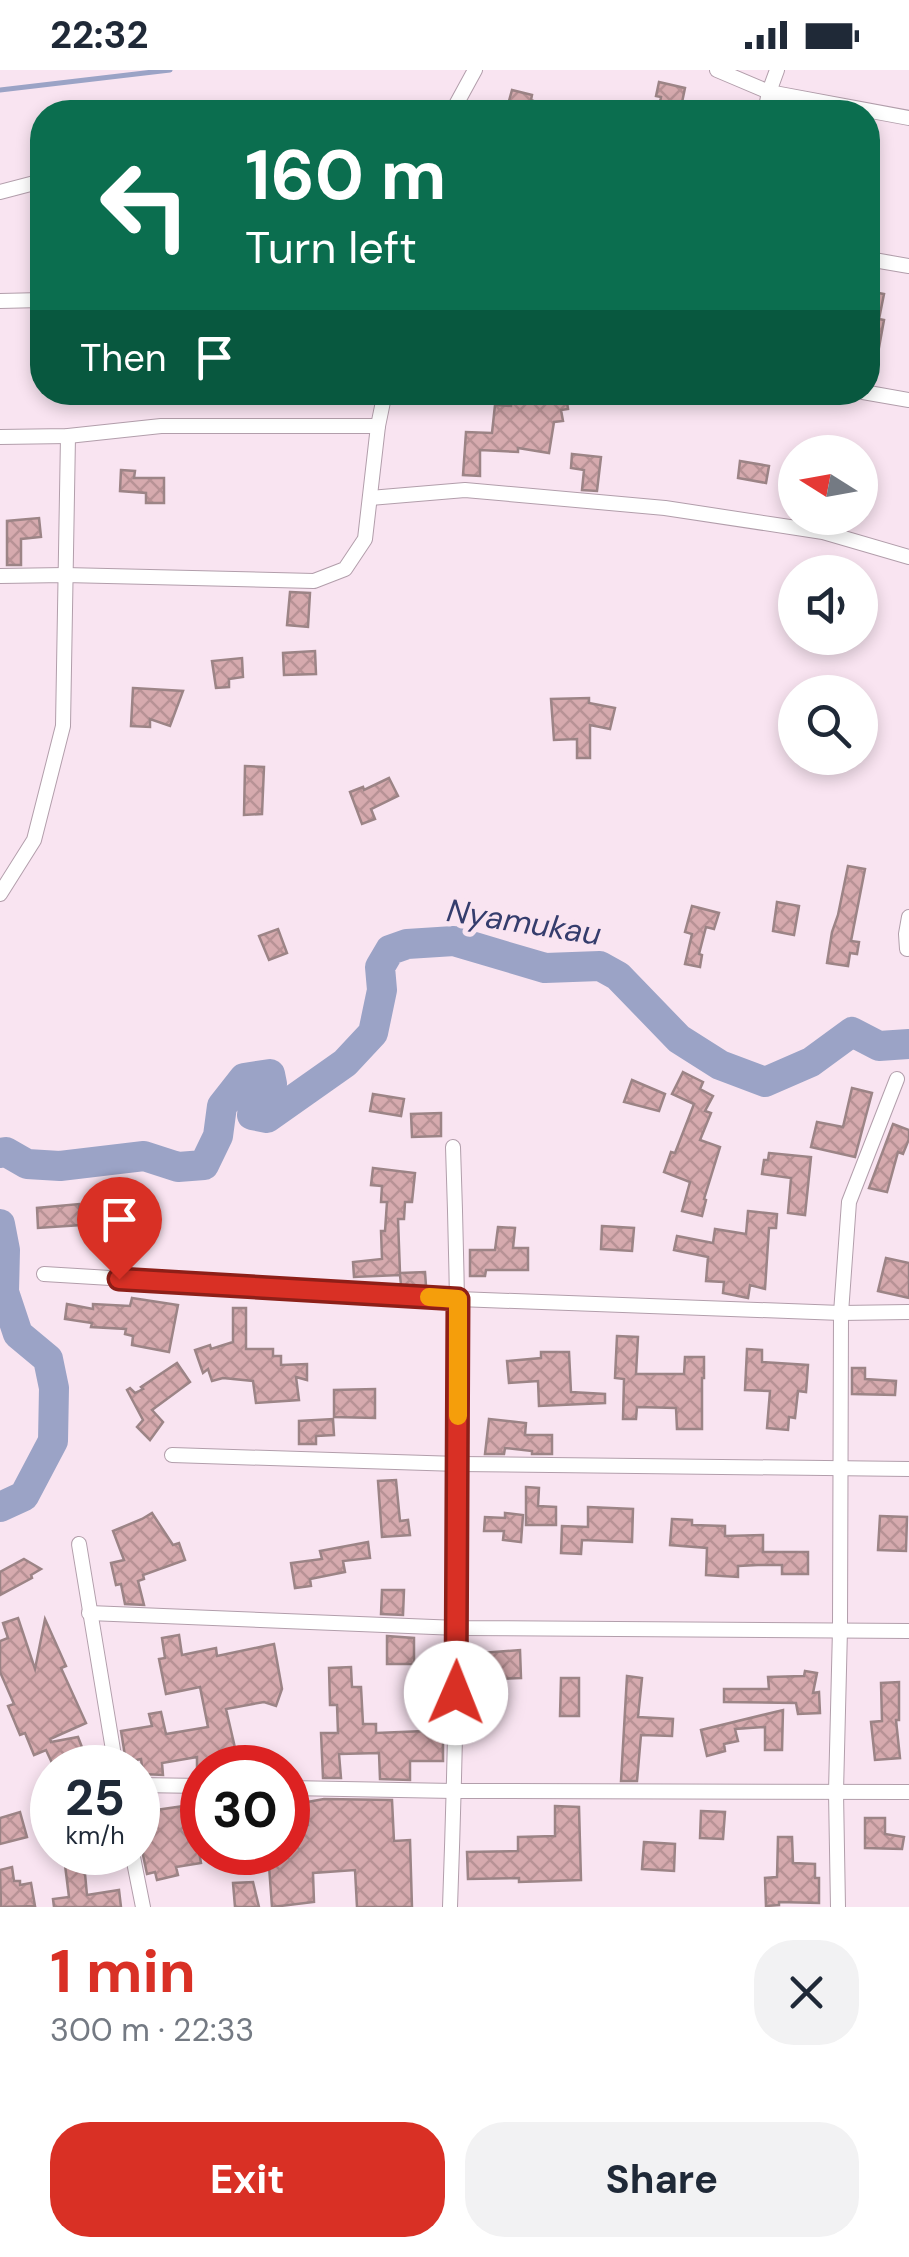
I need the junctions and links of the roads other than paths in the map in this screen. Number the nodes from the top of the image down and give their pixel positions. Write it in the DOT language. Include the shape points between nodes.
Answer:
graph roads {
  1 [pos="475,70"];
  2 [pos="718,70"];
  3 [pos="777,70"];
  4 [pos="768,92"];
  5 [pos="459,100"];
  6 [pos="767,100"];
  7 [pos="811,100"];
  8 [pos="880,113"];
  9 [pos="909,118"];
  10 [pos="30,184"];
  11 [pos="0,192"];
  12 [pos="880,261"];
  13 [pos="909,266"];
  14 [pos="30,300"];
  15 [pos="0,301"];
  16 [pos="880,395"];
  17 [pos="909,400"];
  18 [pos="382,405"];
  19 [pos="378,426"];
  20 [pos="68,436"];
  21 [pos="0,437"];
  22 [pos="370,498"];
  23 [pos="909,557"];
  24 [pos="65,575"];
  25 [pos="0,576"];
  26 [pos="0,894"];
  27 [pos="909,917"];
  28 [pos="907,949"];
  29 [pos="897,1079"];
  30 [pos="453,1147"];
  31 [pos="44,1274"];
  32 [pos="458,1299"];
  33 [pos="909,1312"];
  34 [pos="841,1314"];
  35 [pos="172,1455"];
  36 [pos="458,1464"];
  37 [pos="909,1468"];
  38 [pos="841,1469"];
  39 [pos="80,1544"];
  40 [pos="90,1613"];
  41 [pos="458,1628"];
  42 [pos="840,1630"];
  43 [pos="909,1630"];
  44 [pos="112,1745"];
  45 [pos="310,1788"];
  46 [pos="454,1791"];
  47 [pos="836,1792"];
  48 [pos="909,1792"];
  49 [pos="137,1875"];
  50 [pos="143,1907"];
  51 [pos="450,1907"];
  52 [pos="838,1907"];
  1 -- 5 [label="street"];
  2 -- 4 [label="street"];
  3 -- 4 [label="street"];
  4 -- 6 [label="street"];
  4 -- 7 [label="street"];
  8 -- 9 [label="street"];
  10 -- 11 [label="street"];
  12 -- 13 [label="street"];
  14 -- 15 [label="street"];
  16 -- 17 [label="street"];
  18 -- 19 [label="street"];
  19 -- 20 [label="street" via="161,426"];
  19 -- 22 [label="street"];
  20 -- 21 [label="street"];
  20 -- 24 [label="street"];
  22 -- 23 [label="street" via="464,490 665,508 824,532"];
  22 -- 24 [label="street" via="365,539 355,554 345,568 314,580"];
  24 -- 25 [label="street"];
  24 -- 26 [label="street" via="62,726 34,840"];
  27 -- 28 [label="street"];
  29 -- 34 [label="street" via="848,1202"];
  30 -- 32 [label="street"];
  31 -- 32 [label="street"];
  32 -- 34 [label="street"];
  32 -- 36 [label="street"];
  33 -- 34 [label="street"];
  34 -- 38 [label="street"];
  35 -- 36 [label="street"];
  36 -- 38 [label="street"];
  36 -- 41 [label="street"];
  37 -- 38 [label="street"];
  38 -- 42 [label="street"];
  39 -- 40 [label="street"];
  40 -- 41 [label="street"];
  40 -- 44 [label="street"];
  41 -- 42 [label="street"];
  41 -- 46 [label="street"];
  42 -- 43 [label="street"];
  42 -- 47 [label="street"];
  45 -- 46 [label="street"];
  46 -- 47 [label="street"];
  46 -- 51 [label="street"];
  47 -- 48 [label="street"];
  47 -- 52 [label="street"];
  49 -- 50 [label="street"];
}
